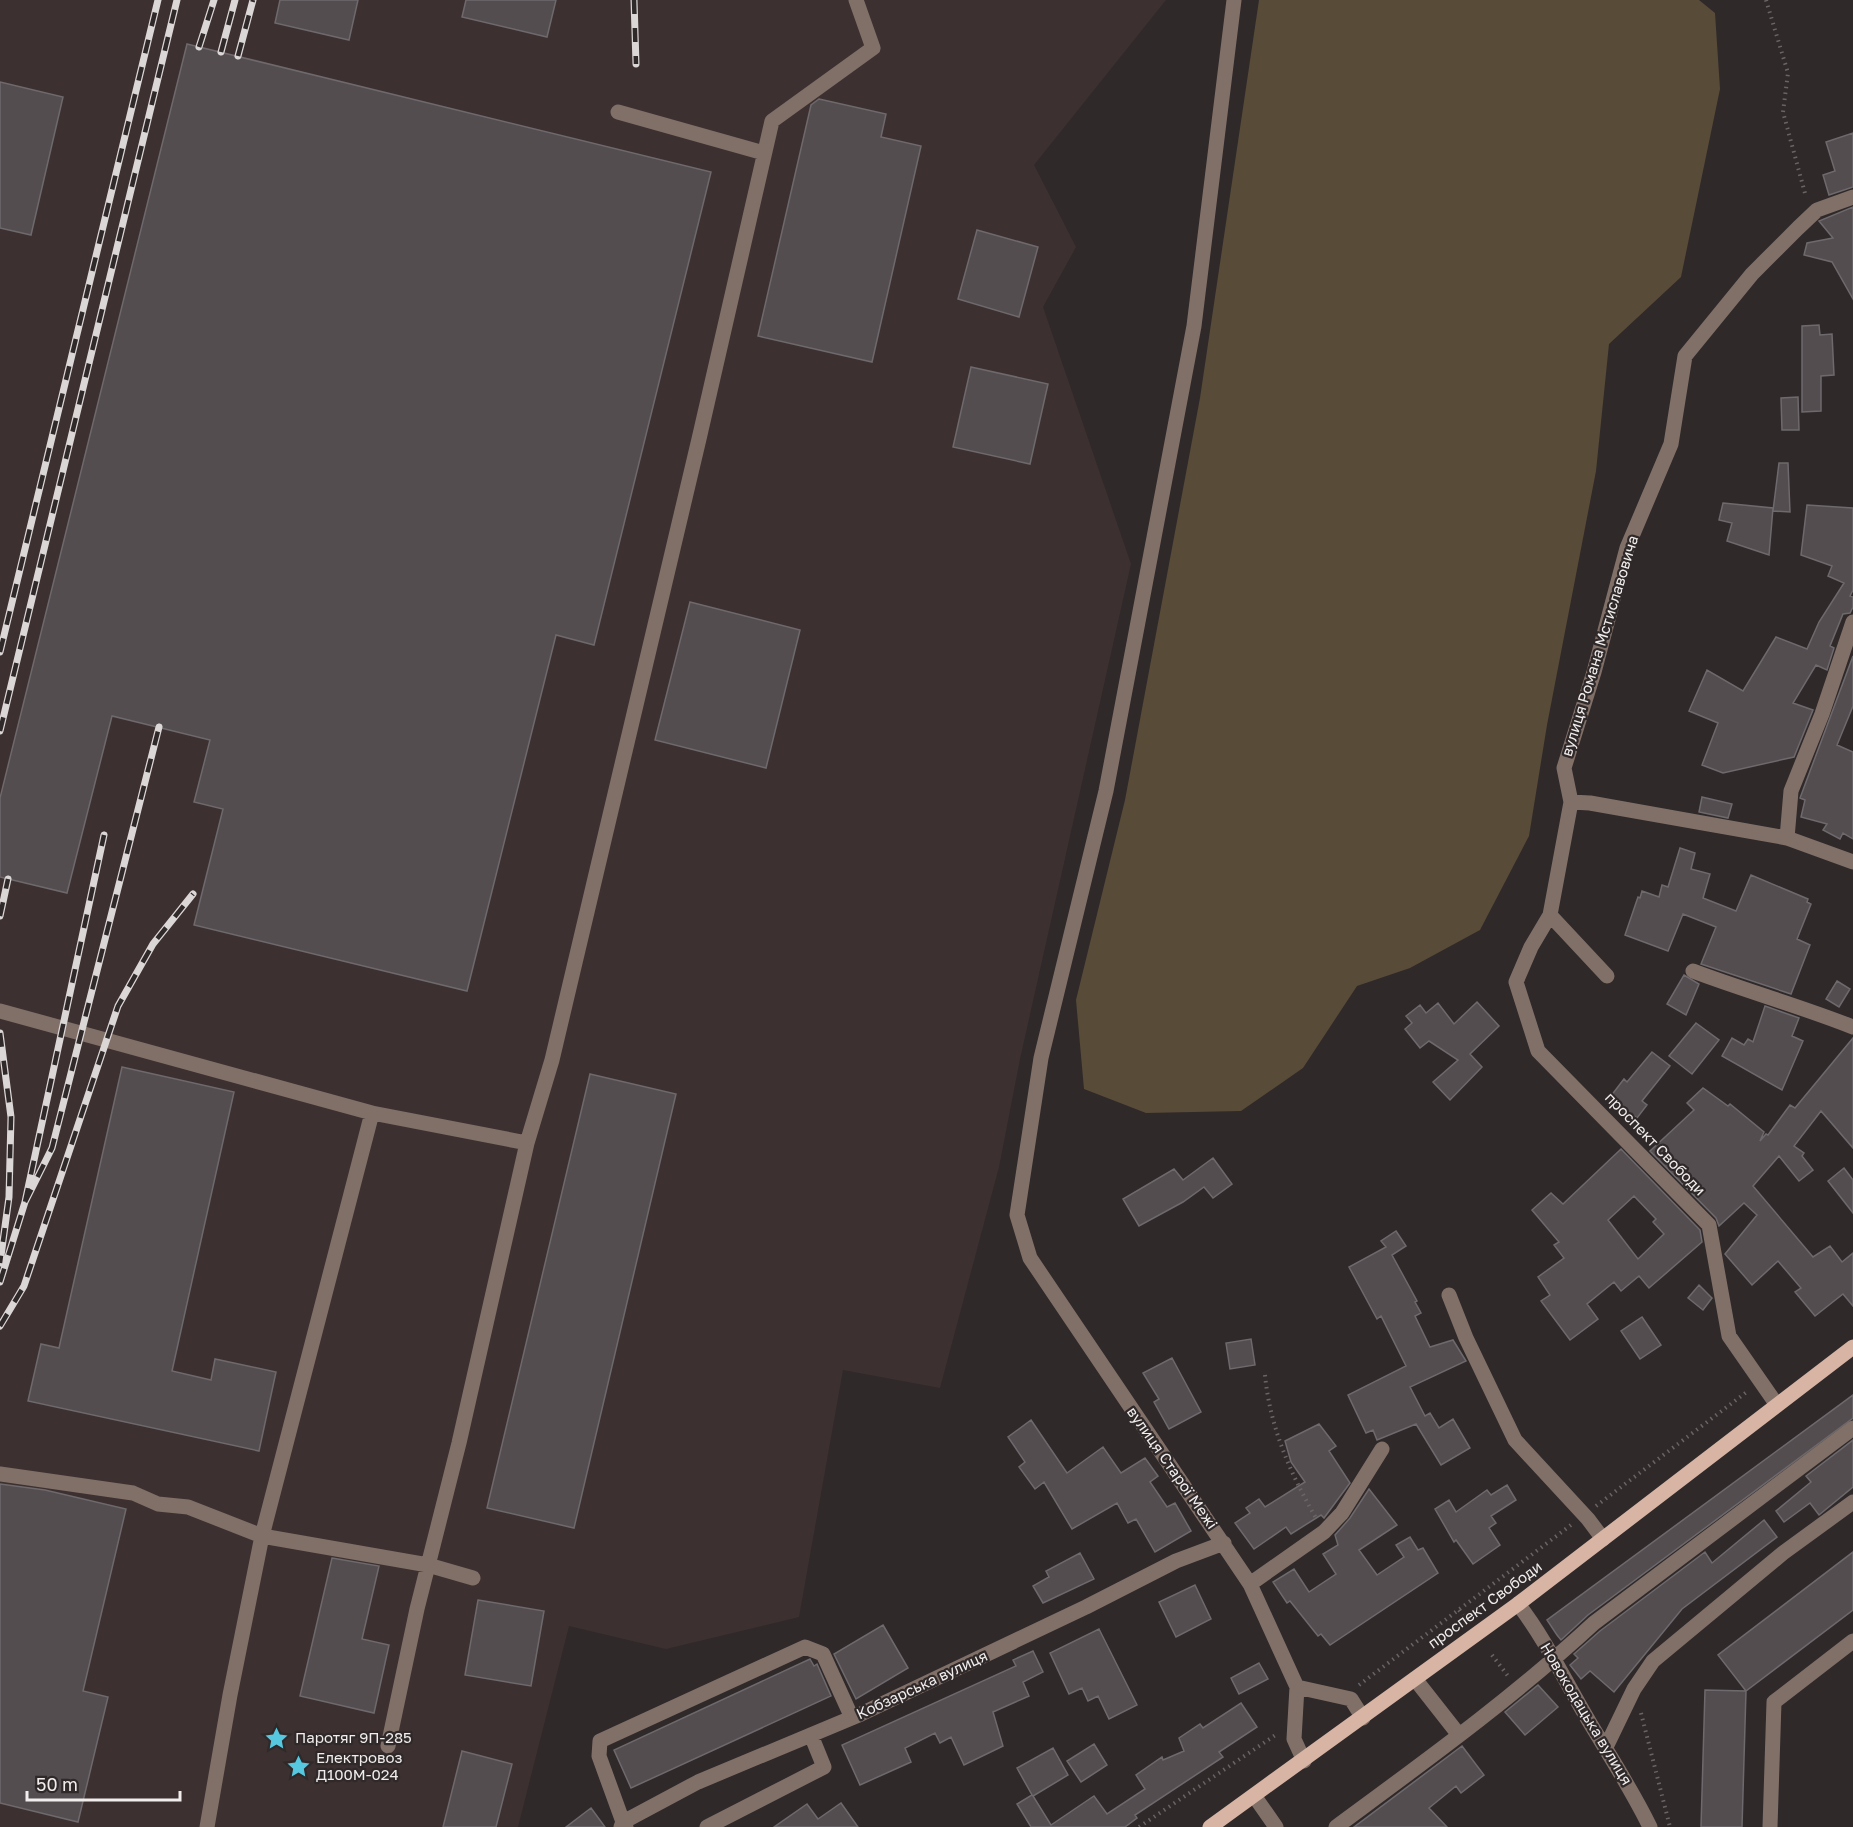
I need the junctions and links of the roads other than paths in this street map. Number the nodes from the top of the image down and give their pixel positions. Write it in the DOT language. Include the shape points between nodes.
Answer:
graph roads {
  1 [pos="856,0"];
  2 [pos="1234,0"];
  3 [pos="618,112"];
  4 [pos="764,153"];
  5 [pos="1853,197"];
  6 [pos="1853,622"];
  7 [pos="1571,802"];
  8 [pos="1787,838"];
  9 [pos="1853,862"];
  10 [pos="1550,915"];
  11 [pos="1693,971"];
  12 [pos="1607,976"];
  13 [pos="0,1011"];
  14 [pos="1853,1027"];
  15 [pos="1538,1051"];
  16 [pos="372,1113"];
  17 [pos="526,1143"];
  18 [pos="1449,1295"];
  19 [pos="1853,1347"];
  20 [pos="1777,1405"];
  21 [pos="1853,1428"];
  22 [pos="1382,1449"];
  23 [pos="0,1474"];
  24 [pos="1853,1502"];
  25 [pos="262,1536"];
  26 [pos="1603,1539"];
  27 [pos="1224,1543"];
  28 [pos="428,1565"];
  29 [pos="473,1578"];
  30 [pos="1250,1584"];
  31 [pos="1518,1604"];
  32 [pos="1853,1641"];
  33 [pos="1554,1660"];
  34 [pos="1415,1679"];
  35 [pos="1297,1687"];
  36 [pos="852,1718"];
  37 [pos="1363,1718"];
  38 [pos="811,1735"];
  39 [pos="1459,1735"];
  40 [pos="388,1746"];
  41 [pos="1606,1747"];
  42 [pos="1304,1761"];
  43 [pos="1255,1797"];
  44 [pos="624,1825"];
  45 [pos="207,1827"];
  46 [pos="707,1827"];
  47 [pos="1210,1827"];
  48 [pos="1276,1827"];
  49 [pos="1336,1827"];
  50 [pos="1650,1827"];
  51 [pos="1770,1827"];
  1 -- 4 [label="street" via="873,48 772,121"];
  2 -- 27 [label="street, вулиця Старої Межі" via="1194,326 1106,791 1041,1058 1017,1215 1030,1258"];
  3 -- 4 [label="street"];
  4 -- 17 [label="street" via="560,1026"];
  5 -- 7 [label="street, вулиця Романа Мстиславовича" via="1817,210 1752,274 1685,356 1671,444 1627,548 1564,768"];
  6 -- 8 [label="street" via="1791,791"];
  7 -- 8 [label="street"];
  7 -- 10 [label="street, вулиця Романа Мстиславовича"];
  8 -- 9 [label="street"];
  10 -- 12 [label="street"];
  10 -- 15 [label="street, вулиця Романа Мстиславовича" via="1516,982"];
  11 -- 14 [label="street"];
  13 -- 16 [label="street"];
  15 -- 20 [label="street, проспект Свободи" via="1709,1225 1729,1336"];
  16 -- 17 [label="street"];
  16 -- 25 [label="street"];
  17 -- 28 [label="street"];
  18 -- 26 [label="street" via="1515,1440"];
  19 -- 20 [label="main road, проспект Свободи"];
  20 -- 26 [label="main road, проспект Свободи"];
  21 -- 33 [label="street" via="1593,1623"];
  22 -- 30 [label="street" via="1342,1513 1324,1532"];
  23 -- 25 [label="street" via="133,1492 158,1504 188,1507"];
  24 -- 41 [label="street" via="1783,1553 1653,1661 1634,1689"];
  25 -- 28 [label="street"];
  25 -- 45 [label="street"];
  26 -- 31 [label="main road, проспект Свободи"];
  27 -- 30 [label="street, вулиця Старої Межі"];
  27 -- 36 [label="street, Кобзарська вулиця" via="1176,1560"];
  28 -- 29 [label="street"];
  28 -- 40 [label="street"];
  30 -- 35 [label="street, вулиця Старої Межі"];
  31 -- 33 [label="street, Новокодацька вулиця"];
  31 -- 34 [label="main road, проспект Свободи"];
  32 -- 51 [label="street" via="1774,1702"];
  33 -- 39 [label="street"];
  33 -- 41 [label="street, Новокодацька вулиця"];
  34 -- 37 [label="main road, проспект Свободи"];
  34 -- 39 [label="street"];
  35 -- 37 [label="street" via="1351,1699"];
  35 -- 42 [label="street, вулиця Старої Межі" via="1294,1739"];
  36 -- 38 [label="street, Кобзарська вулиця"];
  36 -- 44 [label="street" via="823,1654 805,1647 600,1740 599,1756"];
  37 -- 42 [label="main road, проспект Свободи"];
  38 -- 44 [label="street, Кобзарська вулиця" via="698,1782"];
  38 -- 46 [label="street" via="824,1767"];
  39 -- 49 [label="street"];
  41 -- 50 [label="street, Новокодацька вулиця"];
  42 -- 43 [label="main road, проспект Свободи"];
  43 -- 47 [label="main road, проспект Свободи"];
  43 -- 48 [label="street"];
}
